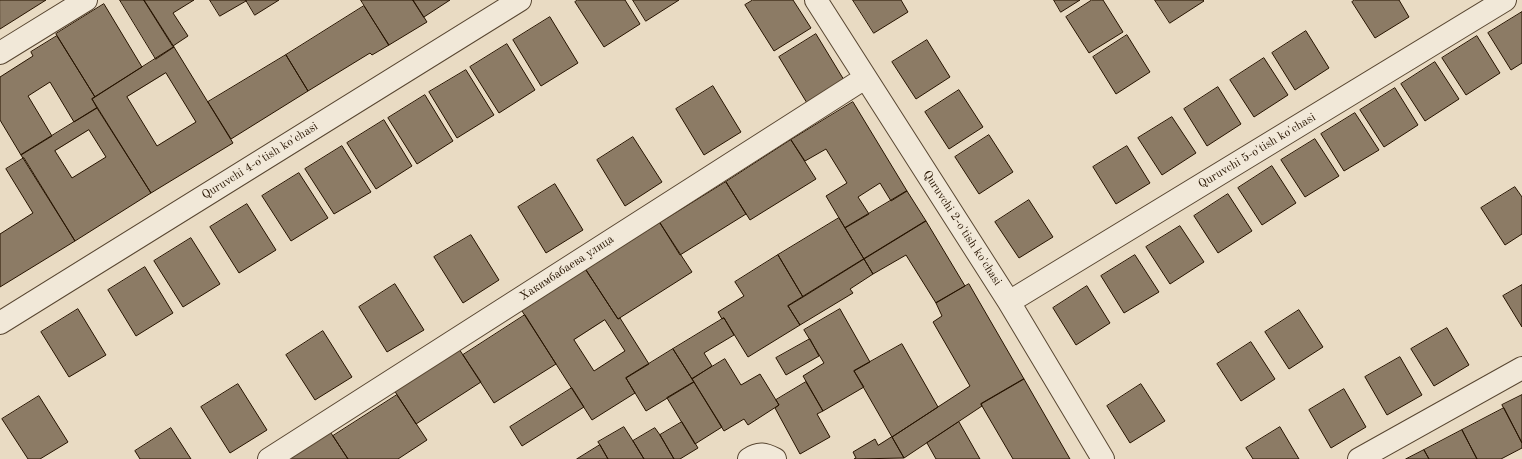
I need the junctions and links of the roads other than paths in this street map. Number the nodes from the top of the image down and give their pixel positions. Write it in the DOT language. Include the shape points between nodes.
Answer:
graph roads {
  1 [pos="86,0"];
  2 [pos="520,0"];
  3 [pos="816,0"];
  4 [pos="1505,0"];
  5 [pos="0,53"];
  6 [pos="865,78"];
  7 [pos="1009,302"];
  8 [pos="0,323"];
  9 [pos="1522,368"];
  10 [pos="269,459"];
  11 [pos="749,459"];
  12 [pos="775,459"];
  13 [pos="1103,459"];
  14 [pos="1359,459"];
  1 -- 5 [label="street"];
  2 -- 8 [label="street, Quruvchi 4-o'tish ko'chasi"];
  3 -- 6 [label="street, Quruvchi 2-o'tish ko'chasi"];
  4 -- 7 [label="street, Quruvchi 5-o'tish ko'chasi"];
  6 -- 7 [label="street, Quruvchi 2-o'tish ko'chasi"];
  6 -- 10 [label="street, Хакимбабаева улица"];
  7 -- 13 [label="street, Quruvchi 2-o'tish ko'chasi"];
  9 -- 14 [label="street"];
  11 -- 12 [label="street" via="755,455 765,454"];
}
